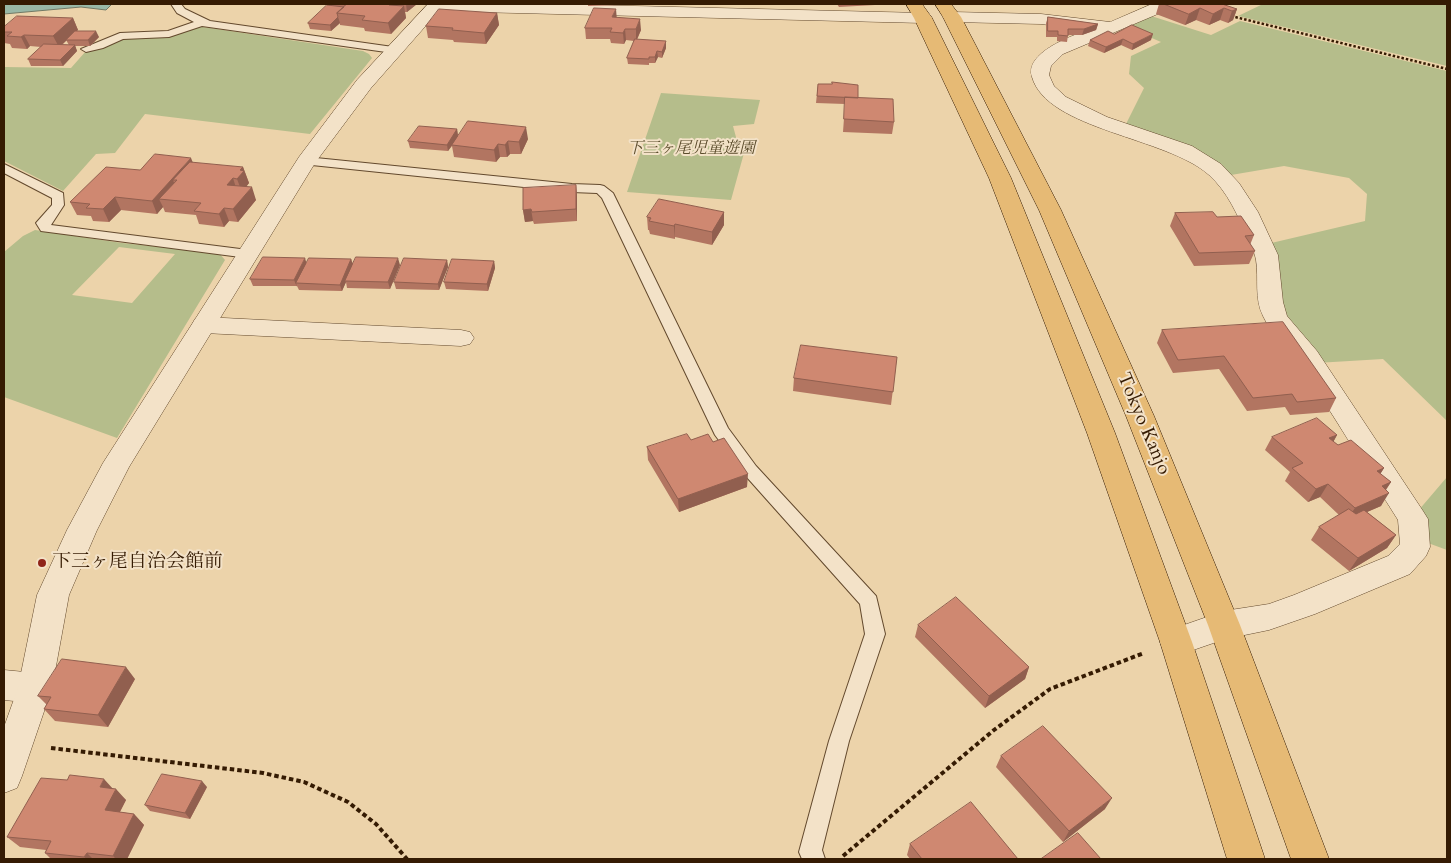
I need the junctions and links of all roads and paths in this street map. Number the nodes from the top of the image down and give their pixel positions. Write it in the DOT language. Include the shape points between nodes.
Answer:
graph roads {
  1 [pos="176,4"];
  2 [pos="1166,4"];
  3 [pos="436,5"];
  4 [pos="933,10"];
  5 [pos="1225,14"];
  6 [pos="203,22"];
  7 [pos="1112,28"];
  8 [pos="86,49"];
  9 [pos="393,50"];
  10 [pos="1447,69"];
  11 [pos="306,161"];
  12 [pos="4,168"];
  13 [pos="248,254"];
  14 [pos="204,324"];
  15 [pos="461,338"];
  16 [pos="1224,625"];
  17 [pos="1176,642"];
  18 [pos="20,686"];
  19 [pos="16,743"];
  20 [pos="4,776"];
  21 [pos="407,859"];
  22 [pos="814,859"];
  23 [pos="839,859"];
  24 [pos="1246,859"];
  25 [pos="1310,859"];
  1 -- 6 [label="lane" via="181,11"];
  2 -- 7 [label="street"];
  3 -- 4 [label="street"];
  3 -- 9 [label="street"];
  4 -- 7 [label="street"];
  4 -- 16 [label="highway, Tokyo Kanjo" via="1050,210 1140,416"];
  4 -- 17 [label="highway" via="1101,433"];
  5 -- 10 [label="path"];
  6 -- 8 [label="lane" via="169,34 120,36"];
  6 -- 9 [label="lane"];
  7 -- 16 [label="street" via="1053,52 1044,62 1040,75 1046,88 1066,106 1099,121 1179,148 1209,163 1228,183 1245,206 1268,259 1268,290 1275,316 1299,344 1414,518 1415,547 1399,565 1269,617"];
  9 -- 11 [label="street"];
  11 -- 13 [label="street"];
  11 -- 22 [label="lane" via="600,189 608,196 721,431 750,470 869,601 875,634 839,741 810,852"];
  12 -- 13 [label="lane" via="58,196 58,205 43,223 46,228"];
  13 -- 14 [label="street"];
  14 -- 15 [label="street"];
  14 -- 18 [label="street" via="117,463 82,530 53,595"];
  16 -- 17 [label="street"];
  16 -- 25 [label="highway, Tokyo Kanjo"];
  17 -- 23 [label="path" via="1050,688 994,730"];
  17 -- 24 [label="highway"];
  18 -- 19 [label="street"];
  19 -- 20 [label="street"];
  19 -- 21 [label="path" via="262,773 304,782 348,802 376,824"];
}
